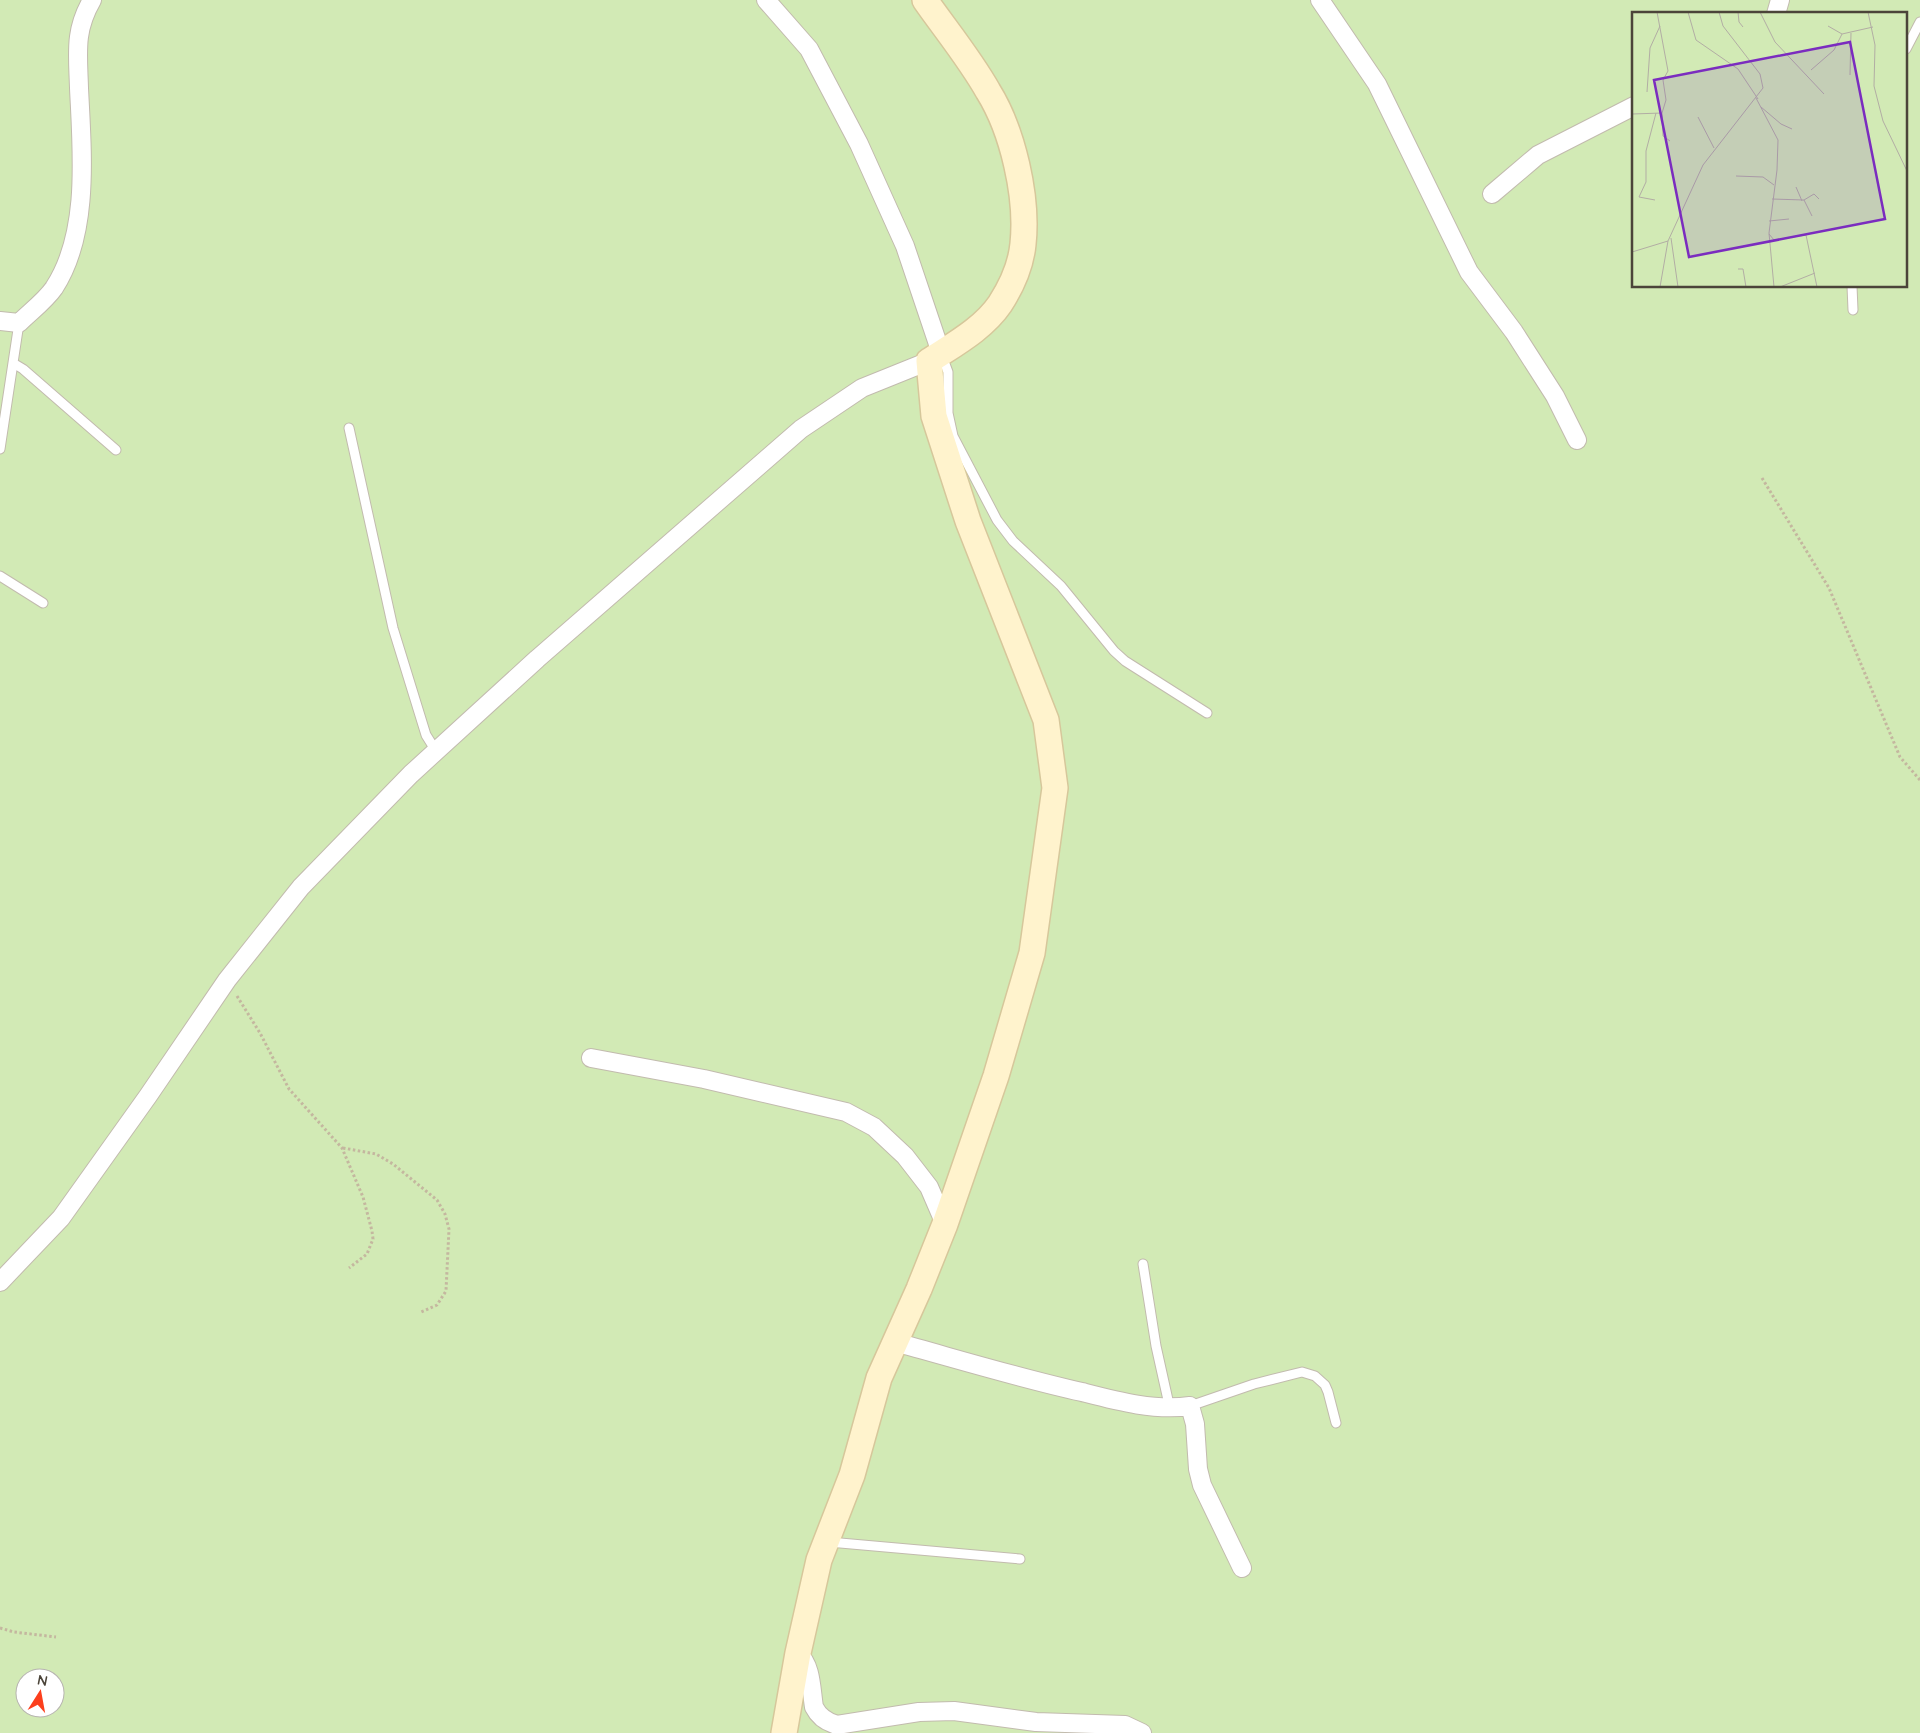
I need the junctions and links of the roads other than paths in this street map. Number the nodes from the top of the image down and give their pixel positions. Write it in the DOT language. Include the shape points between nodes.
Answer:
graph roads {
  1 [pos="92,0"];
  2 [pos="766,0"];
  3 [pos="926,0"];
  4 [pos="1320,0"];
  5 [pos="1920,22"];
  6 [pos="1908,45"];
  7 [pos="1632,107"];
  8 [pos="1492,194"];
  9 [pos="1852,288"];
  10 [pos="1853,310"];
  11 [pos="0,321"];
  12 [pos="19,323"];
  13 [pos="935,357"];
  14 [pos="13,363"];
  15 [pos="348,428"];
  16 [pos="1577,440"];
  17 [pos="0,449"];
  18 [pos="116,450"];
  19 [pos="0,576"];
  20 [pos="43,603"];
  21 [pos="1207,713"];
  22 [pos="436,751"];
  23 [pos="591,1058"];
  24 [pos="945,1224"];
  25 [pos="1143,1264"];
  26 [pos="0,1282"];
  27 [pos="895,1342"];
  28 [pos="1190,1406"];
  29 [pos="1170,1409"];
  30 [pos="1336,1424"];
  31 [pos="826,1541"];
  32 [pos="1020,1559"];
  33 [pos="1242,1568"];
  34 [pos="798,1653"];
  35 [pos="784,1733"];
  36 [pos="1142,1733"];
  1 -- 12 [label="street" via="83,15 77,40 82,152 79,215 71,254 53,290"];
  2 -- 13 [label="street" via="809,49 859,144 905,246"];
  3 -- 13 [label="street" via="989,92 1011,142 1023,195 1023,245 1014,279 999,305 978,327"];
  4 -- 16 [label="street" via="1377,84 1468,272 1524,348 1555,396"];
  5 -- 6 [label="lane"];
  7 -- 8 [label="street" via="1538,156"];
  9 -- 10 [label="lane"];
  11 -- 12 [label="street"];
  12 -- 14 [label="lane"];
  13 -- 21 [label="lane" via="948,372 948,414 953,436 1004,531 1061,586 1125,661"];
  13 -- 22 [label="street" via="862,388 801,429"];
  13 -- 24 [label="street" via="934,416 968,521 1046,720 1055,788 1032,952 996,1076"];
  14 -- 17 [label="lane"];
  14 -- 18 [label="lane"];
  15 -- 22 [label="lane" via="393,628 426,735"];
  19 -- 20 [label="lane"];
  22 -- 26 [label="street" via="301,887 227,980 61,1218"];
  23 -- 24 [label="street" via="704,1079 846,1112 874,1127 905,1156 929,1187"];
  24 -- 27 [label="street"];
  25 -- 29 [label="lane"];
  27 -- 29 [label="street" via="1044,1383 1118,1401"];
  27 -- 31 [label="street" via="878,1378 852,1475"];
  28 -- 29 [label="street"];
  28 -- 30 [label="lane" via="1302,1372 1315,1376 1325,1385"];
  28 -- 33 [label="street" via="1202,1485"];
  31 -- 32 [label="lane"];
  31 -- 34 [label="street"];
  34 -- 35 [label="street"];
  34 -- 36 [label="street" via="808,1668 814,1707 821,1717 837,1725 919,1712 954,1712 1036,1722 1125,1725"];
}
